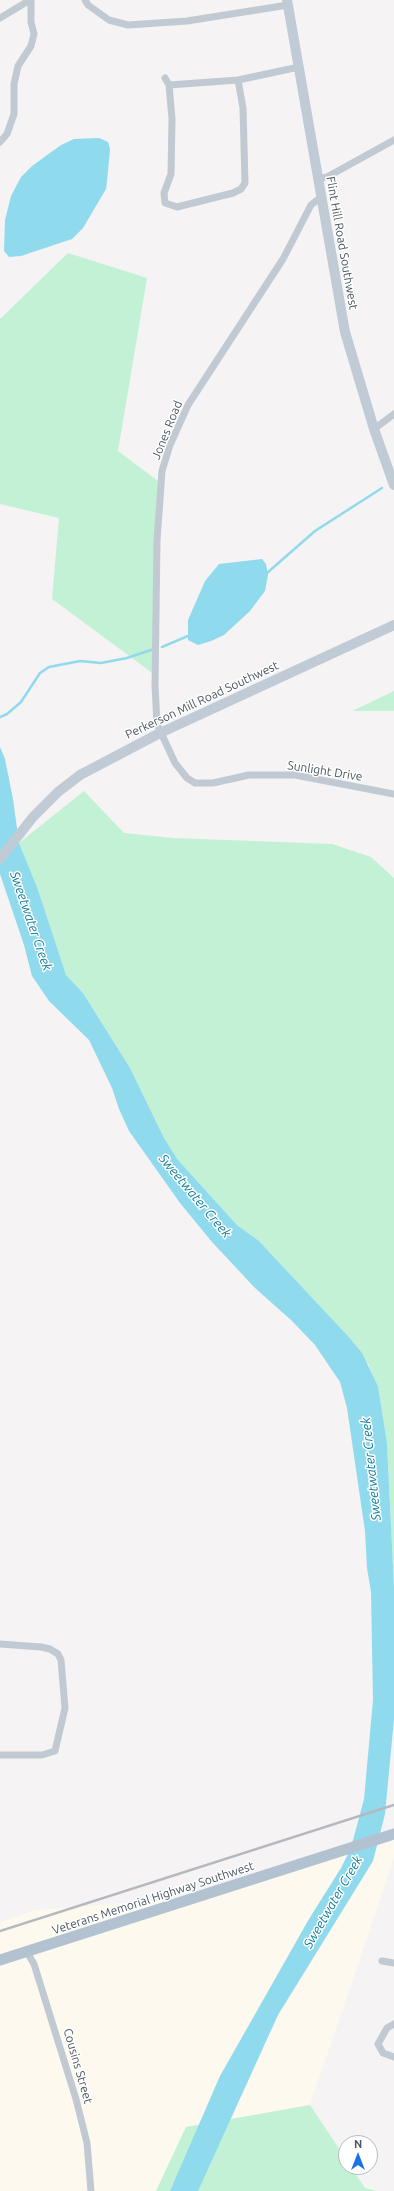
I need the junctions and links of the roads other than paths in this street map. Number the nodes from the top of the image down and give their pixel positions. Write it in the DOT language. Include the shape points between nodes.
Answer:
graph roads {
  1 [pos="30,0"];
  2 [pos="85,0"];
  3 [pos="288,2"];
  4 [pos="0,18"];
  5 [pos="299,67"];
  6 [pos="238,80"];
  7 [pos="394,140"];
  8 [pos="0,142"];
  9 [pos="317,179"];
  10 [pos="320,198"];
  11 [pos="394,414"];
  12 [pos="374,429"];
  13 [pos="394,485"];
  14 [pos="394,624"];
  15 [pos="160,733"];
  16 [pos="394,794"];
  17 [pos="0,859"];
  18 [pos="0,1644"];
  19 [pos="0,1755"];
  20 [pos="394,1834"];
  21 [pos="27,1952"];
  22 [pos="0,1960"];
  23 [pos="382,1961"];
  24 [pos="394,1962"];
  25 [pos="394,2024"];
  26 [pos="394,2057"];
  27 [pos="91,2191"];
  1 -- 4 [label="street"];
  1 -- 8 [label="street" via="34,34 31,46 18,66 14,84 14,114 7,134"];
  2 -- 3 [label="street" via="109,20 128,25 187,22"];
  3 -- 5 [label="street, Flint Hill Road Southwest"];
  5 -- 6 [label="street"];
  5 -- 9 [label="street, Flint Hill Road Southwest"];
  6 -- 6 [label="street" via="167,82 172,119 171,174 164,193 165,203 177,207 233,193 241,189 245,183 243,108"];
  7 -- 9 [label="street" via="327,177"];
  9 -- 10 [label="street, Flint Hill Road Southwest"];
  10 -- 12 [label="street, Flint Hill Road Southwest" via="345,332"];
  10 -- 15 [label="street, Jones Road" via="311,205 284,259 188,405 170,445 162,471 156,574 155,686 157,724"];
  11 -- 12 [label="street"];
  12 -- 13 [label="street, Flint Hill Road Southwest"];
  14 -- 15 [label="street, Perkerson Mill Road Southwest"];
  15 -- 16 [label="street, Sunlight Drive" via="175,763 187,778 195,783 213,783 249,775 295,775"];
  15 -- 17 [label="street, Perkerson Mill Road Southwest" via="80,775 58,792 33,817"];
  18 -- 19 [label="street" via="37,1646 58,1654 61,1660 65,1708 55,1751 42,1755"];
  20 -- 21 [label="main road, Veterans Memorial Highway Southwest"];
  21 -- 22 [label="main road, Veterans Memorial Highway Southwest"];
  21 -- 27 [label="street, Cousins Street" via="34,1964 76,2096 87,2143"];
  23 -- 24 [label="street"];
  25 -- 26 [label="street" via="386,2028 378,2044 383,2053"];
}
